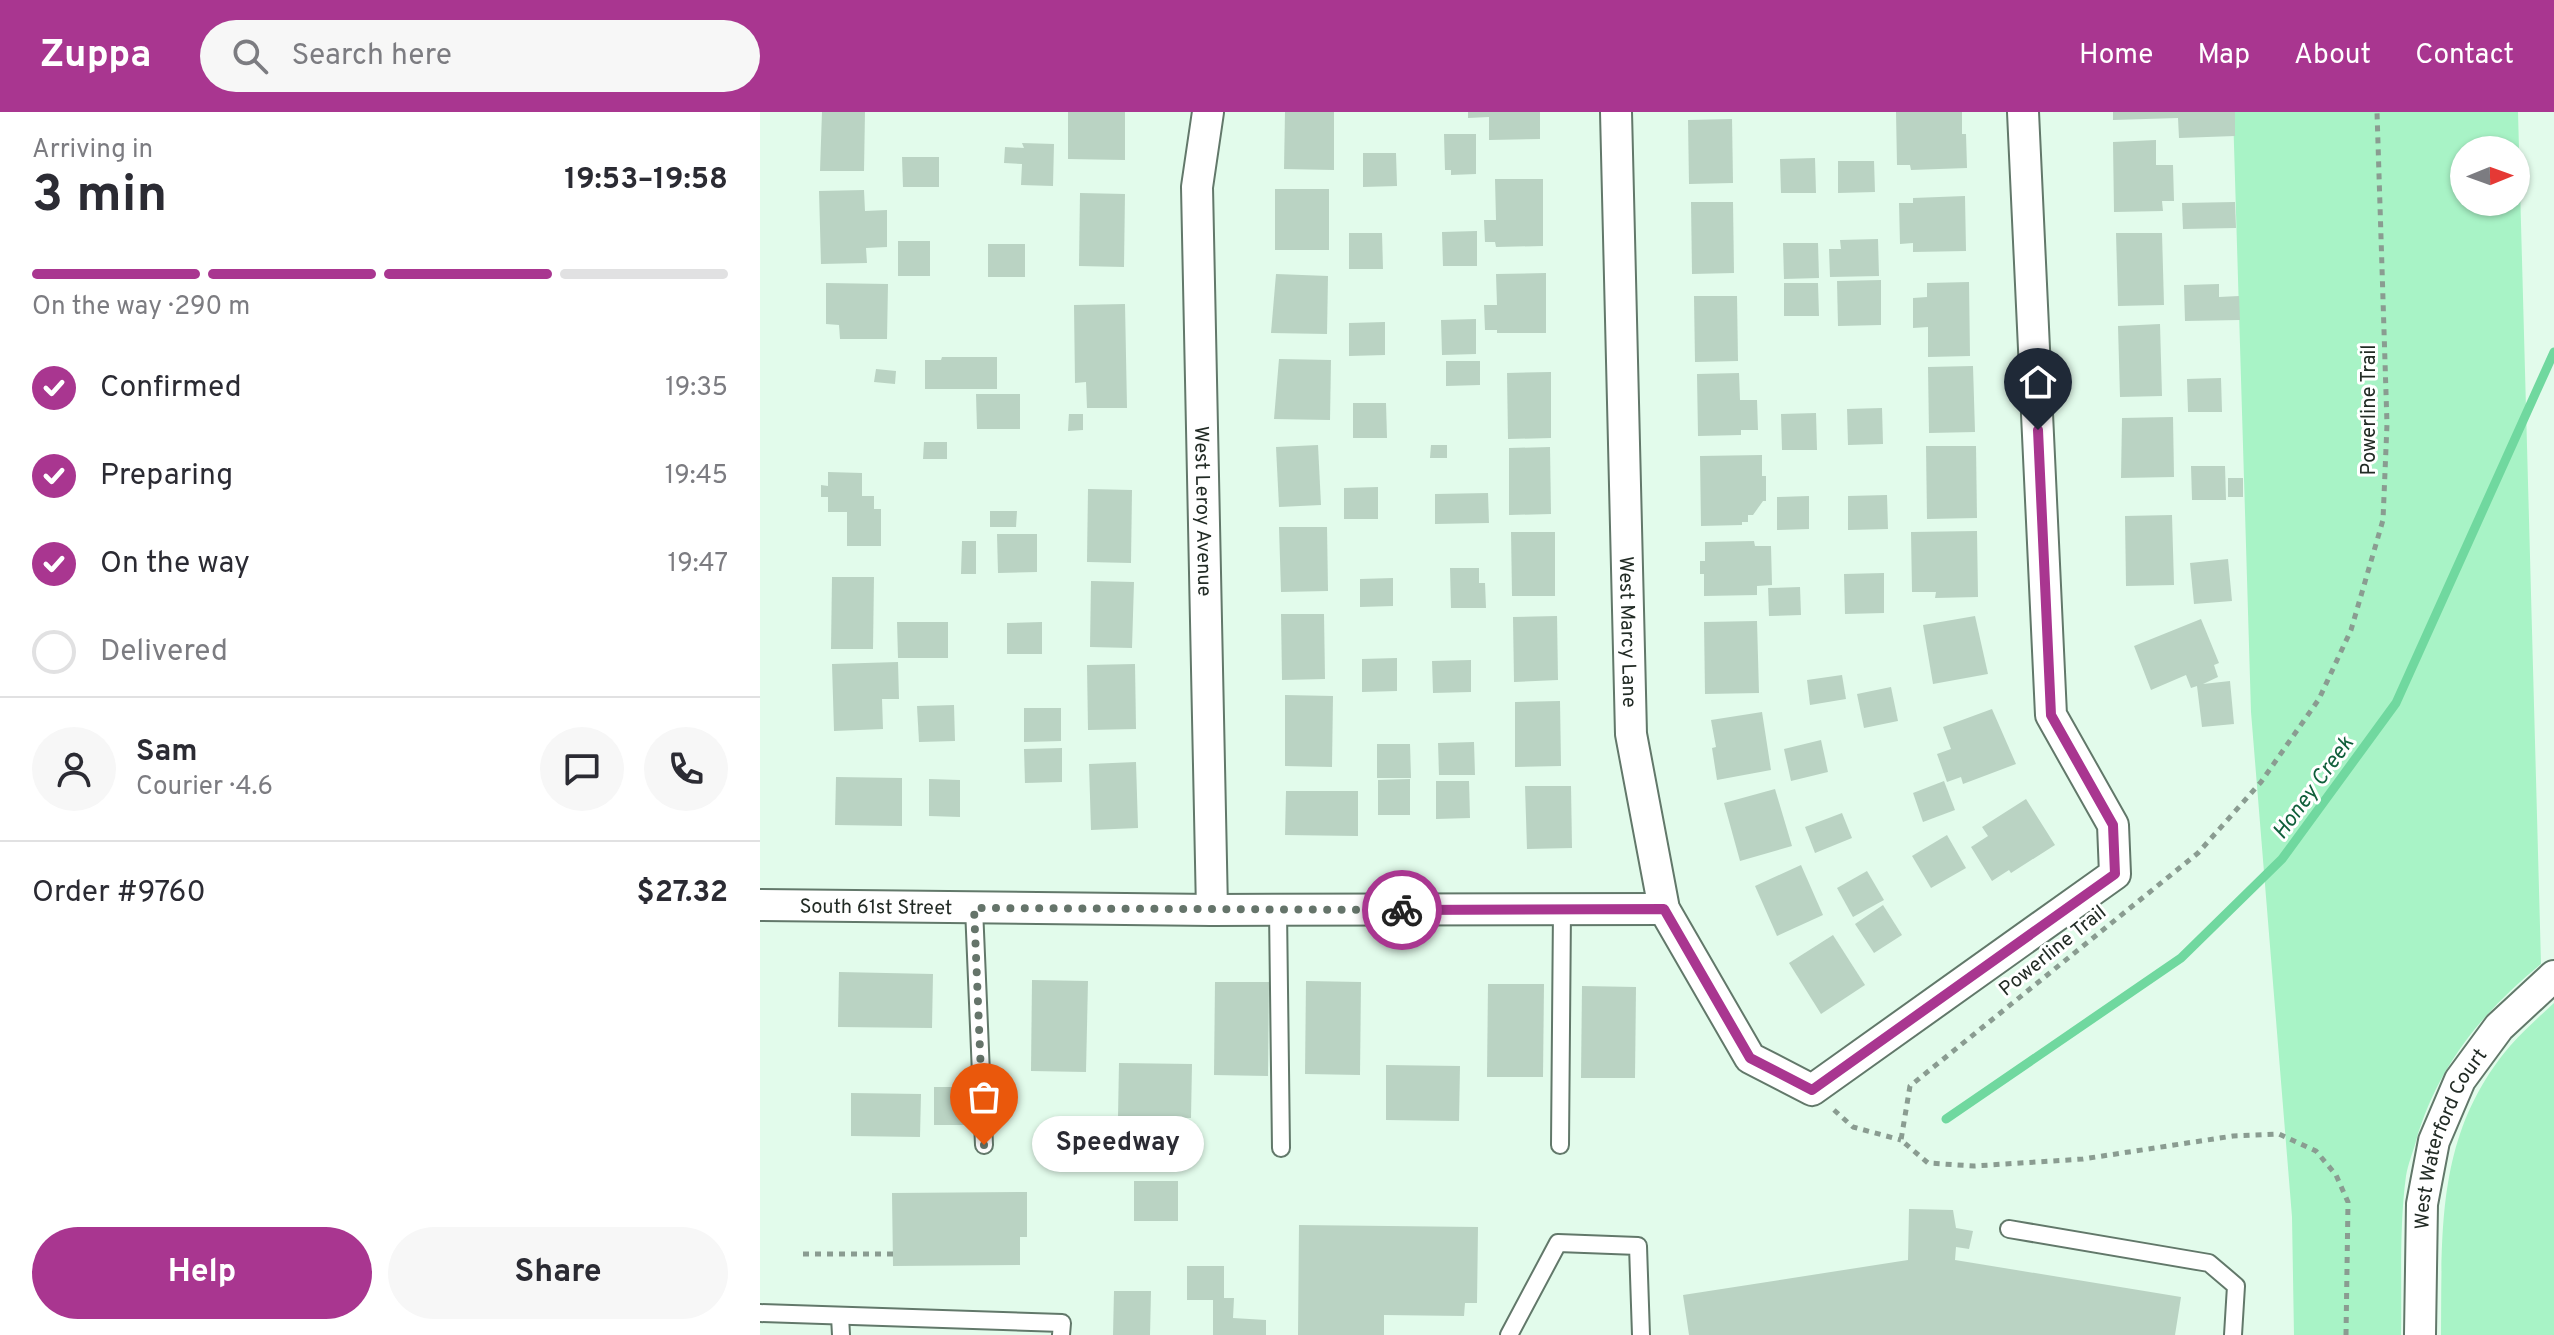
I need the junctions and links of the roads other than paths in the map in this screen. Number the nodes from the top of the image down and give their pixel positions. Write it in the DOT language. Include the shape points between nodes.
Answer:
graph roads {
  1 [pos="1208,112"];
  2 [pos="1616,112"];
  3 [pos="2023,112"];
  4 [pos="760,905"];
  5 [pos="974,908"];
  6 [pos="1562,909"];
  7 [pos="1664,909"];
  8 [pos="1212,910"];
  9 [pos="1278,910"];
  10 [pos="2554,976"];
  11 [pos="984,1145"];
  12 [pos="1560,1145"];
  13 [pos="1281,1148"];
  14 [pos="2009,1229"];
  15 [pos="760,1313"];
  16 [pos="840,1316"];
  17 [pos="841,1335"];
  18 [pos="1061,1335"];
  19 [pos="1509,1335"];
  20 [pos="1641,1335"];
  21 [pos="2233,1335"];
  22 [pos="2420,1335"];
  1 -- 8 [label="street, West Leroy Avenue" via="1197,187"];
  2 -- 7 [label="street, West Marcy Lane" via="1631,734"];
  3 -- 7 [label="street, West Marcy Lane" via="2051,715 2113,825 2115,874 1812,1090 1750,1058"];
  4 -- 5 [label="street, South 61st Street"];
  5 -- 8 [label="street, South 61st Street"];
  5 -- 11 [label="lane"];
  6 -- 7 [label="street, South 61st Street"];
  6 -- 9 [label="street, South 61st Street"];
  6 -- 12 [label="lane"];
  8 -- 9 [label="street, South 61st Street"];
  9 -- 13 [label="lane"];
  10 -- 22 [label="street, West Waterford Court" via="2483,1048 2460,1080 2434,1141 2422,1204"];
  14 -- 21 [label="lane" via="2209,1263 2236,1286"];
  15 -- 16 [label="lane"];
  16 -- 17 [label="lane"];
  16 -- 18 [label="lane" via="1062,1323"];
  19 -- 20 [label="lane" via="1558,1243 1638,1246"];
}
